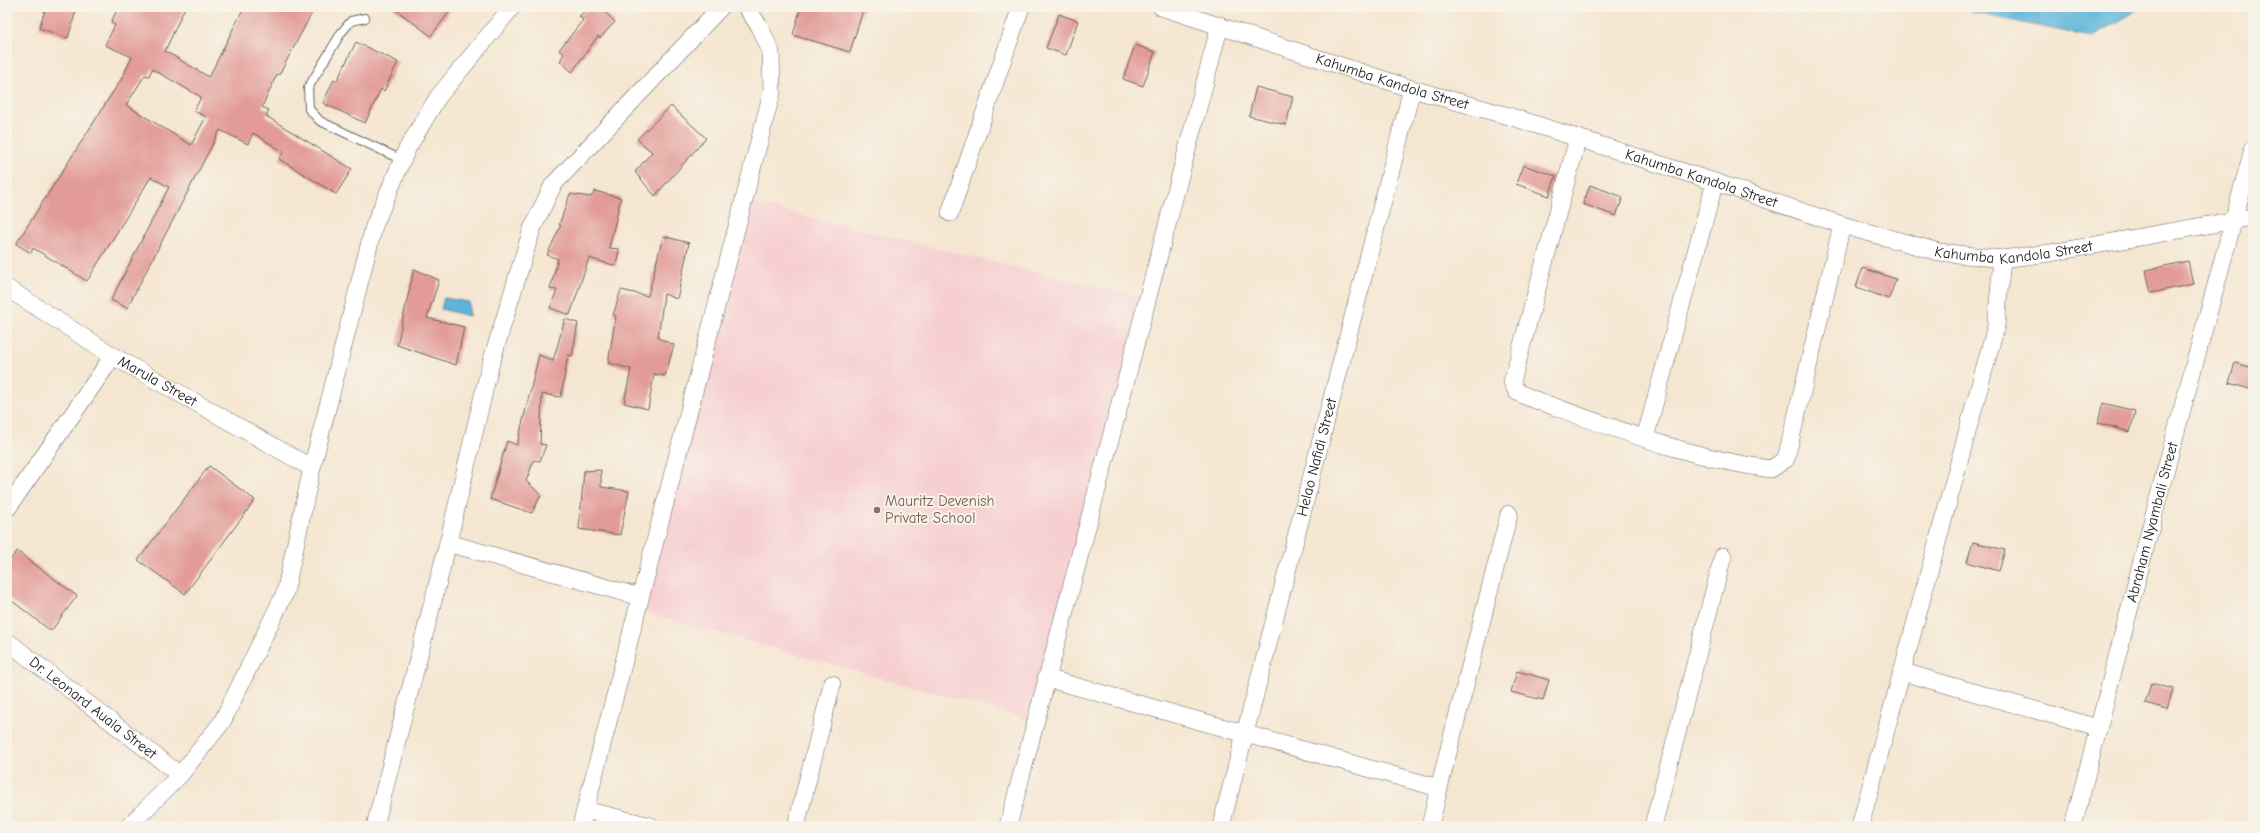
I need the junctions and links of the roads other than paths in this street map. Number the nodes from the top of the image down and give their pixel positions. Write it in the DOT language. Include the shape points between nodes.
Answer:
graph roads {
  1 [pos="721,7"];
  2 [pos="746,7"];
  3 [pos="1021,7"];
  4 [pos="1161,7"];
  5 [pos="506,9"];
  6 [pos="365,18"];
  7 [pos="1220,25"];
  8 [pos="1412,89"];
  9 [pos="1578,138"];
  10 [pos="2253,149"];
  11 [pos="402,160"];
  12 [pos="1715,182"];
  13 [pos="950,213"];
  14 [pos="2253,217"];
  15 [pos="2235,219"];
  16 [pos="1842,225"];
  17 [pos="2002,259"];
  18 [pos="7,288"];
  19 [pos="113,356"];
  20 [pos="1645,438"];
  21 [pos="312,468"];
  22 [pos="7,509"];
  23 [pos="1508,514"];
  24 [pos="448,543"];
  25 [pos="1723,556"];
  26 [pos="640,597"];
  27 [pos="7,641"];
  28 [pos="1903,672"];
  29 [pos="1046,678"];
  30 [pos="832,684"];
  31 [pos="2098,728"];
  32 [pos="1245,733"];
  33 [pos="180,775"];
  34 [pos="1439,788"];
  35 [pos="585,810"];
  36 [pos="129,826"];
  37 [pos="375,826"];
  38 [pos="581,826"];
  39 [pos="651,826"];
  40 [pos="796,826"];
  41 [pos="1008,826"];
  42 [pos="1221,826"];
  43 [pos="1430,826"];
  44 [pos="1653,826"];
  45 [pos="1860,826"];
  46 [pos="2073,826"];
  1 -- 24 [label="street" via="553,185 532,229 490,366"];
  2 -- 26 [label="street" via="760,27 771,52 772,92"];
  3 -- 13 [label="street"];
  4 -- 7 [label="street, Kahumba Kandola Street"];
  5 -- 11 [label="street" via="438,97"];
  6 -- 11 [label="lane" via="351,21 341,33 308,88 309,109 320,121"];
  7 -- 8 [label="street, Kahumba Kandola Street"];
  7 -- 29 [label="street"];
  8 -- 9 [label="street, Kahumba Kandola Street"];
  8 -- 32 [label="street, Helao Nafidi Street"];
  9 -- 12 [label="street, Kahumba Kandola Street"];
  9 -- 20 [label="street" via="1512,382 1517,392 1530,398"];
  10 -- 15 [label="street, Abraham Nyambali Street"];
  11 -- 21 [label="street" via="374,226"];
  12 -- 16 [label="street, Kahumba Kandola Street"];
  12 -- 20 [label="street"];
  14 -- 15 [label="street, Kahumba Kandola Street"];
  15 -- 17 [label="street, Kahumba Kandola Street" via="2050,254"];
  15 -- 31 [label="street, Abraham Nyambali Street"];
  16 -- 17 [label="street, Kahumba Kandola Street" via="1939,252"];
  16 -- 20 [label="street" via="1786,459 1771,469 1732,464"];
  17 -- 28 [label="street" via="1996,326"];
  18 -- 19 [label="street, Marula Street"];
  19 -- 21 [label="street, Marula Street"];
  19 -- 22 [label="street"];
  21 -- 33 [label="street" via="285,593 222,722"];
  23 -- 34 [label="street"];
  24 -- 26 [label="street"];
  24 -- 37 [label="street"];
  25 -- 44 [label="street"];
  26 -- 35 [label="street"];
  27 -- 33 [label="street, Dr. Leonard Auala Street"];
  28 -- 31 [label="street"];
  28 -- 45 [label="street"];
  29 -- 32 [label="street"];
  29 -- 41 [label="street"];
  30 -- 40 [label="street"];
  31 -- 46 [label="street, Abraham Nyambali Street"];
  32 -- 34 [label="street"];
  32 -- 42 [label="street, Helao Nafidi Street"];
  33 -- 36 [label="street"];
  34 -- 43 [label="street"];
  35 -- 38 [label="street"];
  35 -- 39 [label="street"];
}
